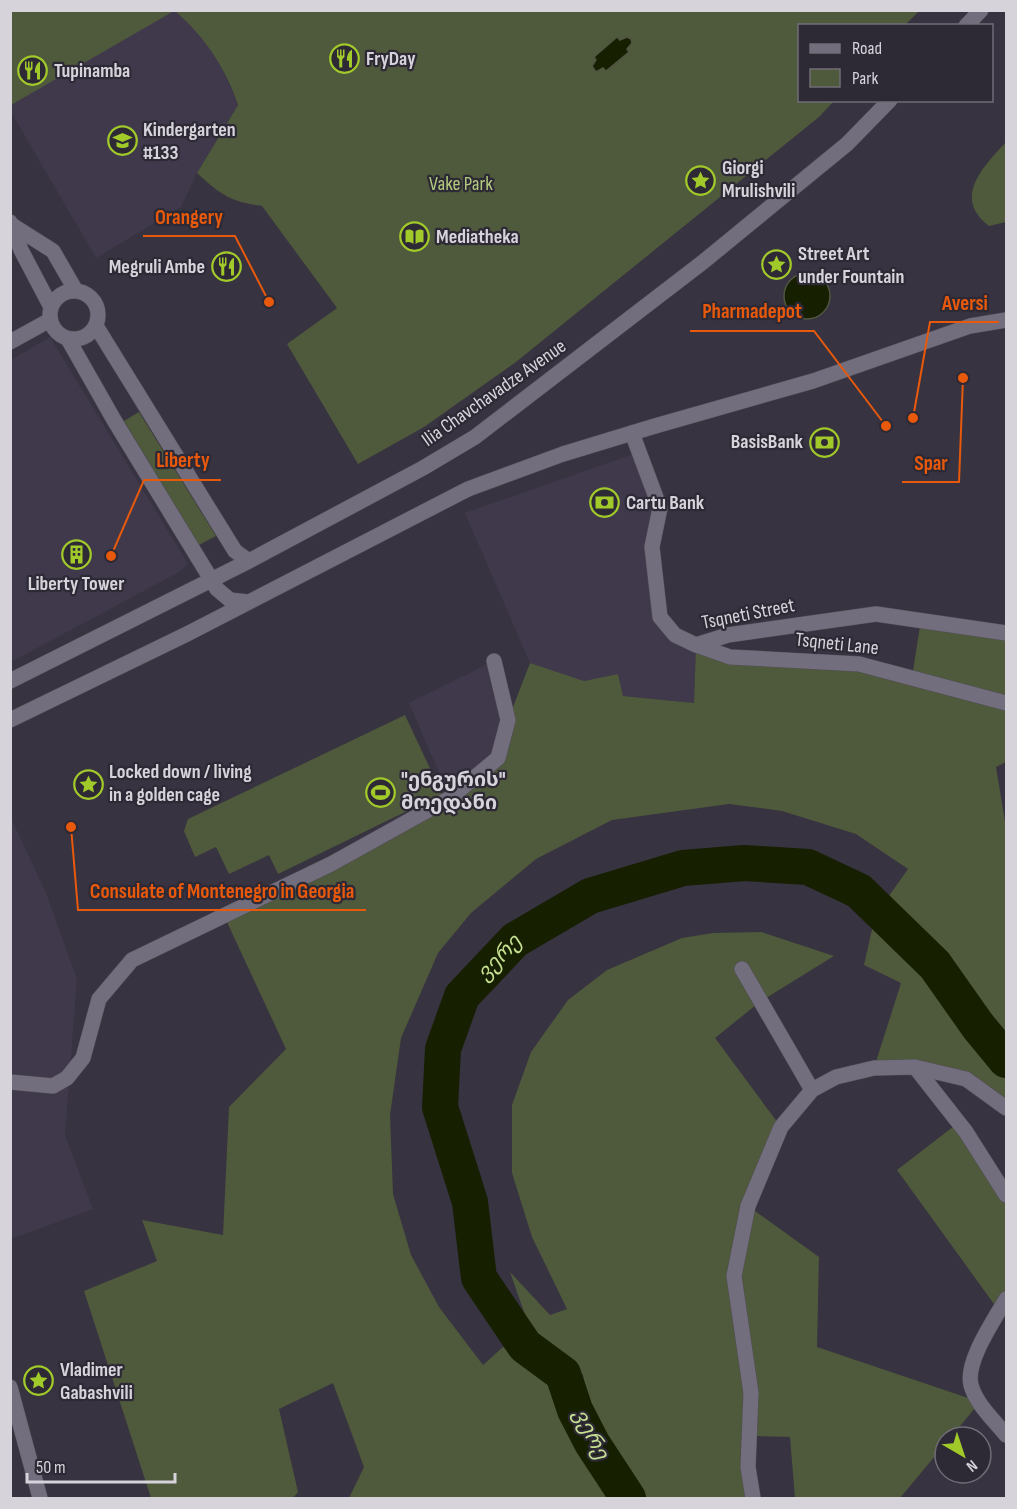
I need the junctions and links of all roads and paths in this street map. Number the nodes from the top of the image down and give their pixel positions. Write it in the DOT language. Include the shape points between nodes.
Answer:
graph roads {
  1 [pos="981,10"];
  2 [pos="968,24"];
  3 [pos="888,102"];
  4 [pos="11,223"];
  5 [pos="76,291"];
  6 [pos="51,313"];
  7 [pos="1006,320"];
  8 [pos="96,326"];
  9 [pos="68,339"];
  10 [pos="10,342"];
  11 [pos="632,433"];
  12 [pos="249,561"];
  13 [pos="211,580"];
  14 [pos="248,602"];
  15 [pos="1006,633"];
  16 [pos="696,645"];
  17 [pos="494,661"];
  18 [pos="10,681"];
  19 [pos="1006,703"];
  20 [pos="10,720"];
  21 [pos="742,969"];
  22 [pos="915,1067"];
  23 [pos="10,1082"];
  24 [pos="812,1090"];
  25 [pos="1006,1108"];
  26 [pos="1006,1195"];
  27 [pos="1006,1299"];
  28 [pos="10,1387"];
  29 [pos="1006,1435"];
  30 [pos="40,1498"];
  31 [pos="753,1498"];
  1 -- 2 [label="street"];
  3 -- 12 [label="street, Ilia Chavchavadze Avenue" via="847,144 736,236 484,430 423,468"];
  4 -- 5 [label="street" via="53,251"];
  4 -- 6 [label="street"];
  5 -- 6 [label="street" via="61,295"];
  5 -- 8 [label="street" via="95,303 99,318"];
  6 -- 9 [label="street" via="55,331"];
  6 -- 10 [label="street"];
  7 -- 11 [label="street" via="970,326 813,381"];
  8 -- 9 [label="street" via="85,337"];
  8 -- 12 [label="street" via="235,551"];
  9 -- 13 [label="street"];
  11 -- 14 [label="street" via="468,489"];
  11 -- 16 [label="street, Tsqneti Street" via="660,508 652,547 660,616 675,635"];
  12 -- 13 [label="street, Ilia Chavchavadze Avenue"];
  13 -- 14 [label="street" via="222,597"];
  13 -- 18 [label="street, Ilia Chavchavadze Avenue"];
  14 -- 20 [label="street"];
  15 -- 16 [label="street, Tsqneti Street" via="876,614 728,635"];
  16 -- 19 [label="street, Tsqneti Lane" via="730,657 859,664"];
  17 -- 23 [label="street" via="508,720 498,758 450,798 341,858 132,960 99,999 83,1058 67,1078 53,1086"];
  21 -- 24 [label="street"];
  22 -- 24 [label="street" via="874,1068 836,1077"];
  22 -- 25 [label="street" via="966,1079"];
  22 -- 26 [label="street" via="966,1132"];
  24 -- 31 [label="street" via="781,1127 748,1206 734,1276 751,1393 748,1467"];
  27 -- 29 [label="street" via="971,1366 971,1384"];
  28 -- 30 [label="street"];
}
